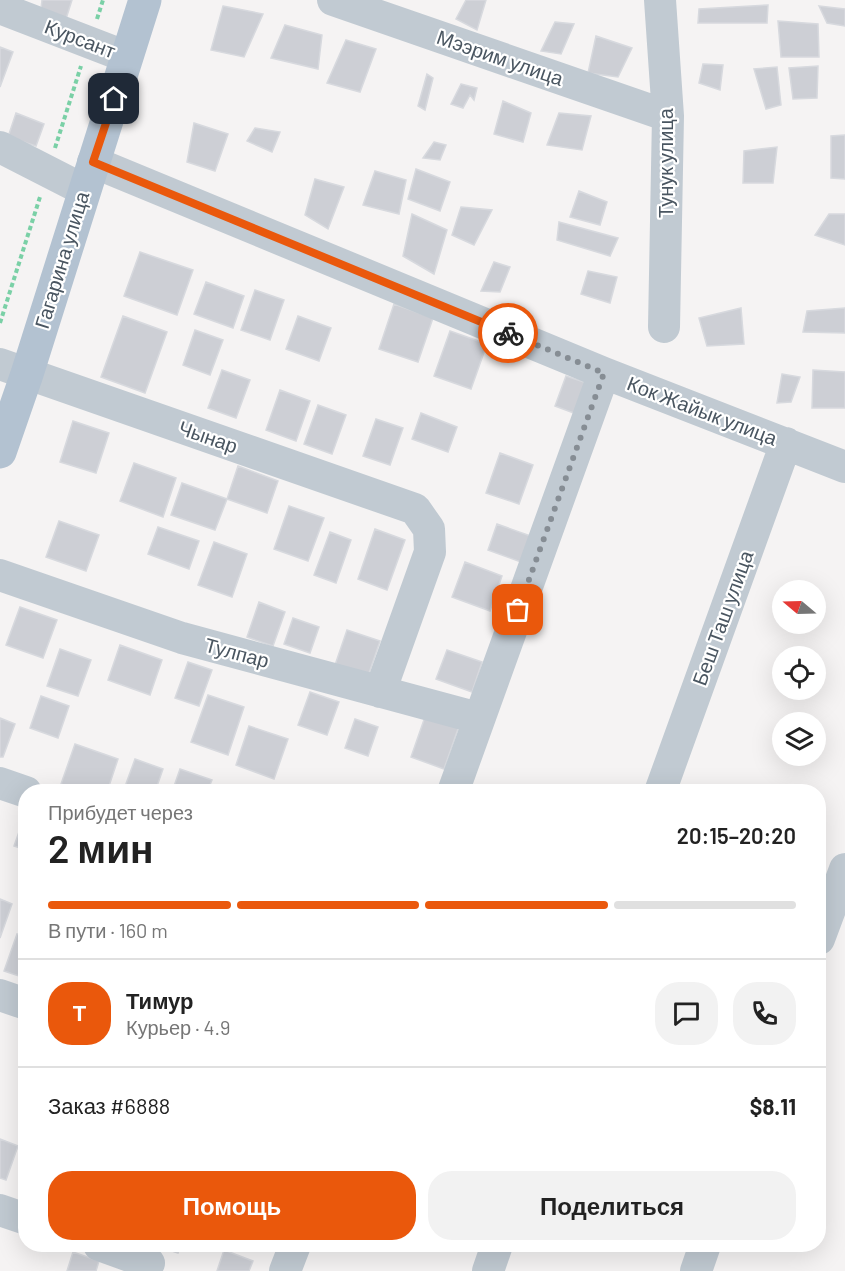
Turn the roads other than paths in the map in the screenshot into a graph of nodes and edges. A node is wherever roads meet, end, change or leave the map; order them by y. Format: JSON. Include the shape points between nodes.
{"nodes":[{"id":1,"x":145,"y":0,"type":"edge"},
{"id":2,"x":333,"y":0,"type":"edge"},
{"id":3,"x":660,"y":0,"type":"edge"},
{"id":4,"x":0,"y":8,"type":"edge"},
{"id":5,"x":127,"y":57,"type":"junction"},
{"id":6,"x":668,"y":116,"type":"junction"},
{"id":7,"x":0,"y":147,"type":"edge"},
{"id":8,"x":89,"y":176,"type":"junction"},
{"id":9,"x":664,"y":327,"type":"dead end"},
{"id":10,"x":13,"y":369,"type":"edge"},
{"id":11,"x":604,"y":373,"type":"junction"},
{"id":12,"x":786,"y":443,"type":"junction"},
{"id":13,"x":0,"y":452,"type":"edge"},
{"id":14,"x":845,"y":467,"type":"edge"},
{"id":15,"x":0,"y":575,"type":"edge"},
{"id":16,"x":380,"y":692,"type":"junction"},
{"id":17,"x":478,"y":718,"type":"junction"},
{"id":18,"x":0,"y":783,"type":"edge"},
{"id":19,"x":456,"y":784,"type":"edge"},
{"id":20,"x":663,"y":784,"type":"edge"},
{"id":21,"x":18,"y":789,"type":"edge"},
{"id":22,"x":845,"y":869,"type":"edge"},
{"id":23,"x":826,"y":920,"type":"edge"},
{"id":24,"x":0,"y":995,"type":"edge"},
{"id":25,"x":18,"y":1001,"type":"edge"},
{"id":26,"x":0,"y":1210,"type":"edge"},
{"id":27,"x":18,"y":1216,"type":"edge"},
{"id":28,"x":118,"y":1252,"type":"edge"},
{"id":29,"x":292,"y":1252,"type":"edge"},
{"id":30,"x":495,"y":1252,"type":"edge"},
{"id":31,"x":703,"y":1252,"type":"edge"},
{"id":32,"x":149,"y":1263,"type":"dead end"},
{"id":33,"x":285,"y":1271,"type":"edge"},
{"id":34,"x":488,"y":1271,"type":"edge"},
{"id":35,"x":696,"y":1271,"type":"edge"}],
"edges":[{"from":1,"to":5,"type":"main road","name":"Гагарина улица"},
{"from":2,"to":6,"type":"street","name":"Мээрим улица"},
{"from":3,"to":6,"type":"street","name":"Тунук улица"},
{"from":4,"to":5,"type":"street","name":"Курсант"},
{"from":5,"to":8,"type":"main road","name":"Гагарина улица"},
{"from":6,"to":9,"type":"street","name":"Тунук улица"},
{"from":7,"to":8,"type":"street","name":"Кок Жайык улица"},
{"from":8,"to":10,"type":"main road","name":"Гагарина улица"},
{"from":8,"to":11,"type":"street","name":"Кок Жайык улица"},
{"from":10,"to":13,"type":"main road","name":"Гагарина улица"},
{"from":10,"to":16,"type":"street","name":"Чынар","via":[[415,509],[429,529],[430,552]]},
{"from":11,"to":12,"type":"street","name":"Кок Жайык улица"},
{"from":11,"to":17,"type":"street"},
{"from":12,"to":14,"type":"street","name":"Кок Жайык улица"},
{"from":12,"to":20,"type":"street","name":"Беш Таш улица"},
{"from":15,"to":16,"type":"street","name":"Тулпар","via":[[182,638]]},
{"from":16,"to":17,"type":"street","name":"Тулпар"},
{"from":17,"to":19,"type":"street"},
{"from":18,"to":21,"type":"street"},
{"from":22,"to":23,"type":"street"},
{"from":24,"to":25,"type":"street"},
{"from":26,"to":27,"type":"street"},
{"from":28,"to":32,"type":"street"},
{"from":29,"to":33,"type":"street"},
{"from":30,"to":34,"type":"street"},
{"from":31,"to":35,"type":"street"}]}
